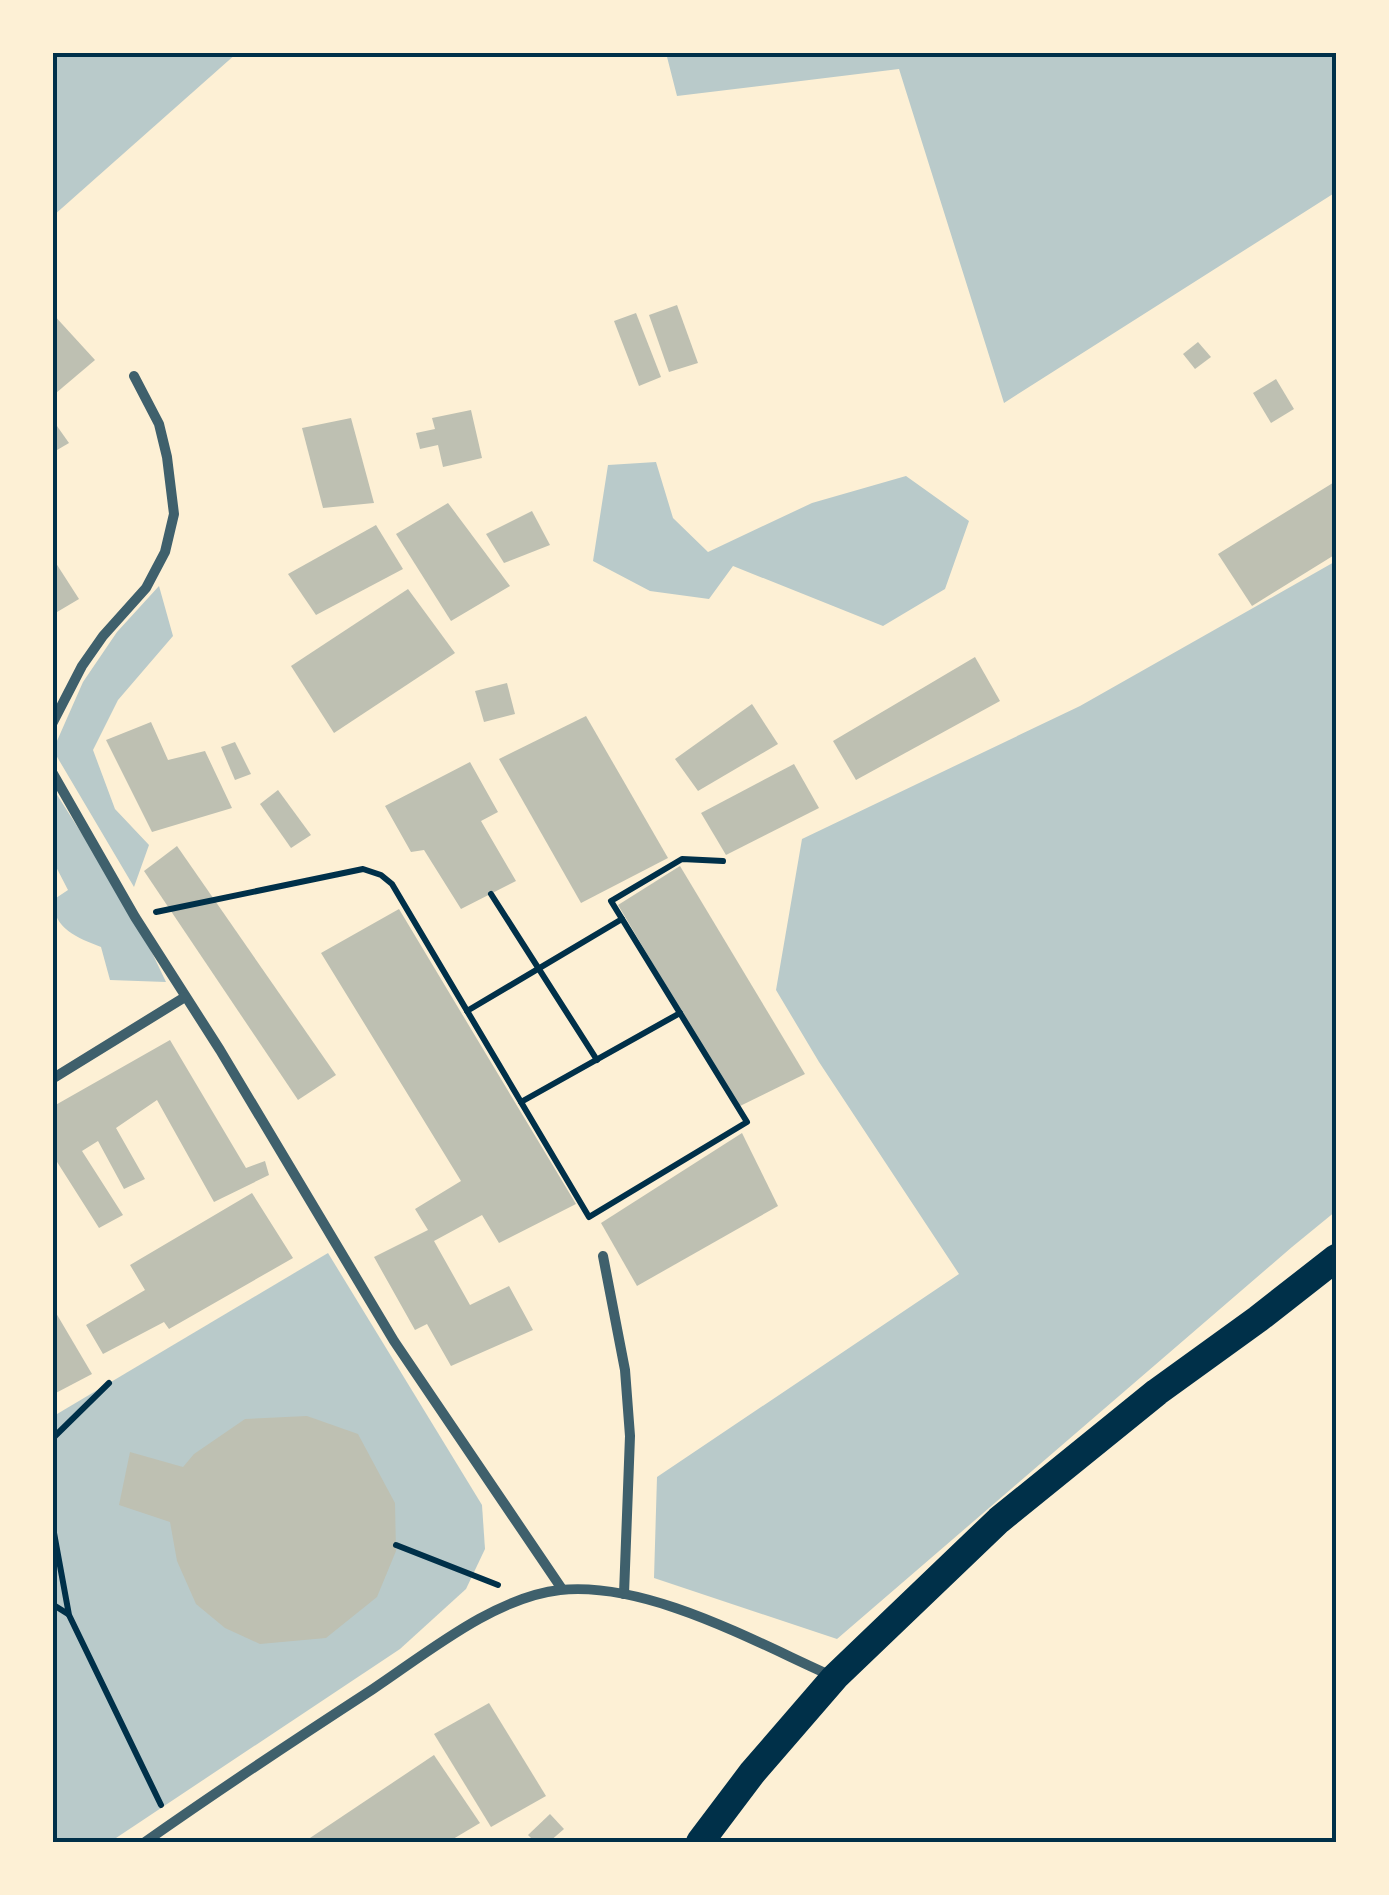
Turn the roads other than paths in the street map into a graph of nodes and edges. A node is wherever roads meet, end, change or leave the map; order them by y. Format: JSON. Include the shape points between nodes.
{"nodes":[{"id":1,"x":134,"y":376,"type":"dead end"},
{"id":2,"x":52,"y":724,"type":"edge"},
{"id":3,"x":52,"y":772,"type":"edge"},
{"id":4,"x":184,"y":998,"type":"junction"},
{"id":5,"x":52,"y":1079,"type":"edge"},
{"id":6,"x":603,"y":1256,"type":"dead end"},
{"id":7,"x":1336,"y":1258,"type":"edge"},
{"id":8,"x":562,"y":1590,"type":"junction"},
{"id":9,"x":624,"y":1594,"type":"junction"},
{"id":10,"x":834,"y":1677,"type":"junction"},
{"id":11,"x":145,"y":1842,"type":"edge"},
{"id":12,"x":700,"y":1842,"type":"edge"}],
"edges":[{"from":1,"to":2,"type":"street","via":[[159,424],[174,514],[165,552],[146,588],[102,636]]},
{"from":3,"to":4,"type":"street"},
{"from":4,"to":5,"type":"street"},
{"from":4,"to":8,"type":"street","via":[[394,1341]]},
{"from":6,"to":9,"type":"street","via":[[630,1436]]},
{"from":7,"to":10,"type":"highway","via":[[998,1520]]},
{"from":8,"to":9,"type":"street"},
{"from":8,"to":11,"type":"street","via":[[527,1596],[484,1616]]},
{"from":9,"to":10,"type":"street","via":[[712,1623]]},
{"from":10,"to":12,"type":"highway"}]}
